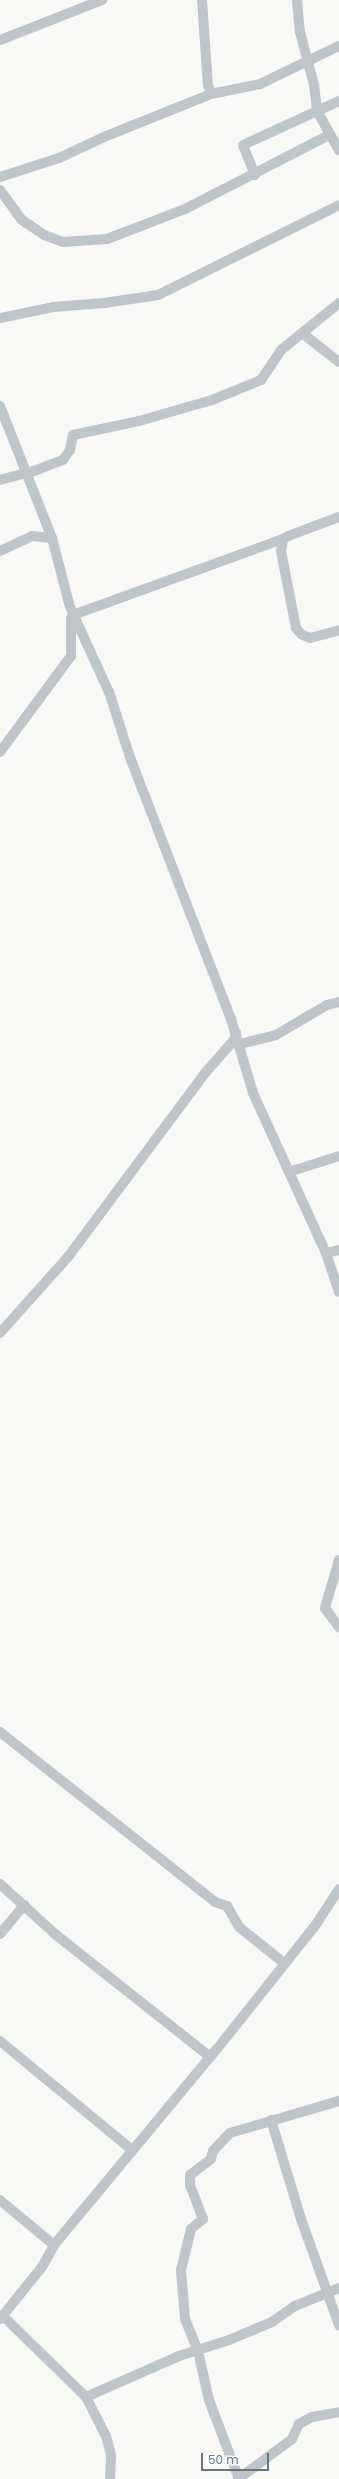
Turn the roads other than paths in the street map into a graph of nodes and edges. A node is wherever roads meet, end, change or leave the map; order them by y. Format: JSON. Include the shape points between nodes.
{"nodes":[{"id":1,"x":102,"y":0,"type":"edge"},
{"id":2,"x":202,"y":0,"type":"edge"},
{"id":3,"x":297,"y":0,"type":"edge"},
{"id":4,"x":0,"y":40,"type":"edge"},
{"id":5,"x":339,"y":46,"type":"edge"},
{"id":6,"x":308,"y":60,"type":"junction"},
{"id":7,"x":211,"y":94,"type":"junction"},
{"id":8,"x":339,"y":101,"type":"edge"},
{"id":9,"x":317,"y":111,"type":"junction"},
{"id":10,"x":329,"y":135,"type":"junction"},
{"id":11,"x":339,"y":150,"type":"edge"},
{"id":12,"x":255,"y":174,"type":"junction"},
{"id":13,"x":0,"y":177,"type":"edge"},
{"id":14,"x":0,"y":190,"type":"edge"},
{"id":15,"x":339,"y":205,"type":"edge"},
{"id":16,"x":339,"y":303,"type":"edge"},
{"id":17,"x":0,"y":318,"type":"edge"},
{"id":18,"x":302,"y":333,"type":"junction"},
{"id":19,"x":339,"y":362,"type":"edge"},
{"id":20,"x":0,"y":406,"type":"edge"},
{"id":21,"x":25,"y":472,"type":"junction"},
{"id":22,"x":0,"y":480,"type":"edge"},
{"id":23,"x":339,"y":517,"type":"edge"},
{"id":24,"x":52,"y":538,"type":"junction"},
{"id":25,"x":283,"y":540,"type":"junction"},
{"id":26,"x":0,"y":551,"type":"edge"},
{"id":27,"x":71,"y":611,"type":"junction"},
{"id":28,"x":339,"y":630,"type":"edge"},
{"id":29,"x":0,"y":752,"type":"edge"},
{"id":30,"x":339,"y":1002,"type":"edge"},
{"id":31,"x":236,"y":1032,"type":"junction"},
{"id":32,"x":240,"y":1044,"type":"junction"},
{"id":33,"x":339,"y":1156,"type":"edge"},
{"id":34,"x":289,"y":1172,"type":"junction"},
{"id":35,"x":339,"y":1250,"type":"edge"},
{"id":36,"x":326,"y":1253,"type":"junction"},
{"id":37,"x":339,"y":1292,"type":"edge"},
{"id":38,"x":0,"y":1333,"type":"edge"},
{"id":39,"x":339,"y":1560,"type":"edge"},
{"id":40,"x":339,"y":1627,"type":"edge"},
{"id":41,"x":0,"y":1732,"type":"edge"},
{"id":42,"x":0,"y":1884,"type":"edge"},
{"id":43,"x":339,"y":1889,"type":"edge"},
{"id":44,"x":24,"y":1904,"type":"junction"},
{"id":45,"x":0,"y":1934,"type":"edge"},
{"id":46,"x":284,"y":1964,"type":"junction"},
{"id":47,"x":0,"y":2041,"type":"edge"},
{"id":48,"x":210,"y":2057,"type":"junction"},
{"id":49,"x":339,"y":2101,"type":"edge"},
{"id":50,"x":271,"y":2120,"type":"junction"},
{"id":51,"x":132,"y":2150,"type":"junction"},
{"id":52,"x":0,"y":2200,"type":"edge"},
{"id":53,"x":54,"y":2245,"type":"junction"},
{"id":54,"x":339,"y":2288,"type":"edge"},
{"id":55,"x":326,"y":2292,"type":"junction"},
{"id":56,"x":1,"y":2317,"type":"edge"},
{"id":57,"x":339,"y":2325,"type":"edge"},
{"id":58,"x":198,"y":2351,"type":"junction"},
{"id":59,"x":86,"y":2397,"type":"junction"},
{"id":60,"x":339,"y":2412,"type":"edge"},
{"id":61,"x":110,"y":2479,"type":"edge"},
{"id":62,"x":239,"y":2479,"type":"edge"}],
"edges":[{"from":1,"to":4,"type":"street"},
{"from":2,"to":7,"type":"street","via":[[208,84]]},
{"from":3,"to":6,"type":"street","via":[[300,32]]},
{"from":5,"to":6,"type":"street"},
{"from":6,"to":7,"type":"street","via":[[289,72],[260,84]]},
{"from":6,"to":9,"type":"street"},
{"from":7,"to":13,"type":"street","via":[[59,158]]},
{"from":8,"to":9,"type":"street"},
{"from":9,"to":10,"type":"street"},
{"from":9,"to":12,"type":"street","via":[[243,145]]},
{"from":10,"to":11,"type":"street"},
{"from":10,"to":12,"type":"street"},
{"from":12,"to":14,"type":"street","via":[[185,209],[107,239],[82,242],[63,242],[44,235],[22,220]]},
{"from":15,"to":17,"type":"street","via":[[158,295],[53,307]]},
{"from":16,"to":18,"type":"street"},
{"from":18,"to":19,"type":"street"},
{"from":18,"to":21,"type":"street","via":[[272,360],[261,380],[212,400],[139,421],[73,435],[70,450],[63,460]]},
{"from":20,"to":21,"type":"street"},
{"from":21,"to":22,"type":"street"},
{"from":21,"to":24,"type":"street"},
{"from":23,"to":25,"type":"street"},
{"from":24,"to":26,"type":"street","via":[[32,536]]},
{"from":24,"to":27,"type":"street"},
{"from":25,"to":27,"type":"street"},
{"from":25,"to":28,"type":"street","via":[[282,559],[296,628],[310,638]]},
{"from":27,"to":29,"type":"street","via":[[71,656]]},
{"from":27,"to":31,"type":"street","via":[[109,692],[131,760]]},
{"from":30,"to":32,"type":"street","via":[[327,1005],[276,1035]]},
{"from":31,"to":32,"type":"street"},
{"from":31,"to":38,"type":"street","via":[[234,1040],[206,1072],[68,1258]]},
{"from":32,"to":34,"type":"street","via":[[253,1092]]},
{"from":33,"to":34,"type":"street"},
{"from":34,"to":36,"type":"street"},
{"from":35,"to":36,"type":"street"},
{"from":36,"to":37,"type":"street"},
{"from":39,"to":40,"type":"street","via":[[325,1608]]},
{"from":41,"to":46,"type":"street","via":[[203,1893],[215,1902],[227,1906],[239,1928]]},
{"from":42,"to":44,"type":"street"},
{"from":43,"to":46,"type":"street","via":[[315,1926]]},
{"from":44,"to":45,"type":"street"},
{"from":44,"to":48,"type":"street","via":[[55,1934]]},
{"from":46,"to":48,"type":"street"},
{"from":47,"to":51,"type":"street"},
{"from":48,"to":51,"type":"street"},
{"from":49,"to":50,"type":"street"},
{"from":50,"to":55,"type":"street"},
{"from":50,"to":58,"type":"street","via":[[230,2133],[213,2151],[211,2159],[190,2175],[190,2185],[203,2219],[191,2229],[181,2277],[187,2326]]},
{"from":51,"to":53,"type":"street"},
{"from":52,"to":53,"type":"street"},
{"from":53,"to":56,"type":"street","via":[[42,2267]]},
{"from":54,"to":55,"type":"street"},
{"from":55,"to":57,"type":"street"},
{"from":55,"to":58,"type":"street","via":[[295,2306],[272,2322]]},
{"from":56,"to":59,"type":"street"},
{"from":58,"to":59,"type":"street","via":[[179,2356]]},
{"from":58,"to":62,"type":"street","via":[[209,2400]]},
{"from":59,"to":61,"type":"street","via":[[106,2436],[111,2455]]},
{"from":60,"to":62,"type":"street","via":[[312,2417],[299,2424],[288,2443]]}]}
